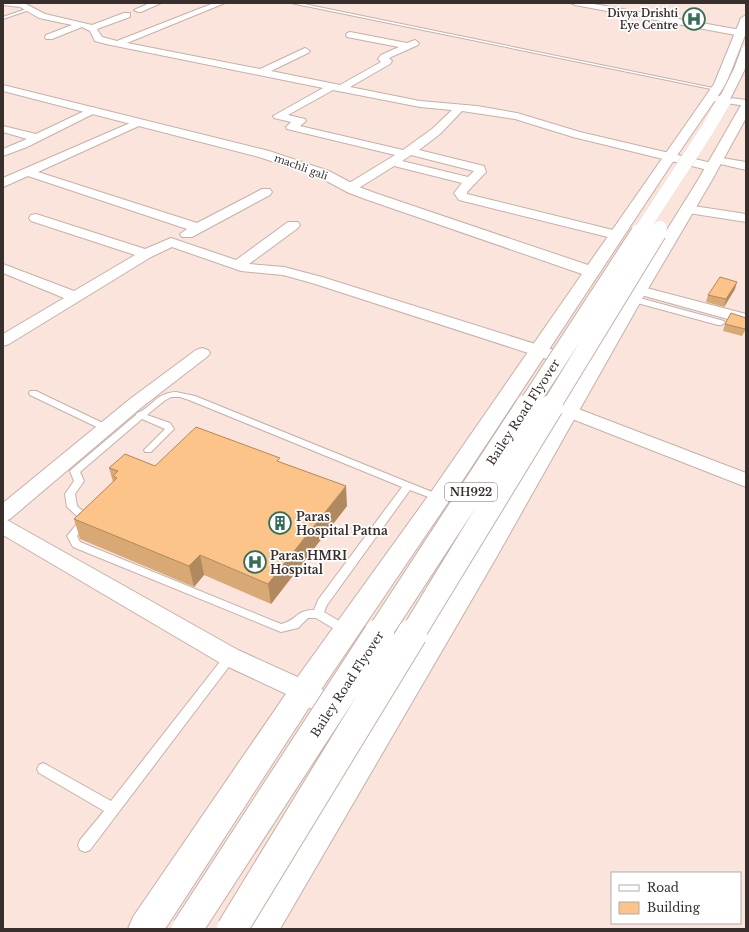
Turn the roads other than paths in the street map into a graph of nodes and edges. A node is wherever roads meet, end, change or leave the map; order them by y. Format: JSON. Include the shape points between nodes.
{"nodes":[{"id":1,"x":157,"y":3,"type":"edge"},
{"id":2,"x":221,"y":3,"type":"edge"},
{"id":3,"x":293,"y":3,"type":"edge"},
{"id":4,"x":312,"y":3,"type":"edge"},
{"id":5,"x":575,"y":3,"type":"edge"},
{"id":6,"x":3,"y":4,"type":"edge"},
{"id":7,"x":30,"y":9,"type":"junction"},
{"id":8,"x":138,"y":10,"type":"dead end"},
{"id":9,"x":127,"y":15,"type":"dead end"},
{"id":10,"x":3,"y":18,"type":"edge"},
{"id":11,"x":743,"y":20,"type":"edge"},
{"id":12,"x":81,"y":24,"type":"junction"},
{"id":13,"x":91,"y":28,"type":"junction"},
{"id":14,"x":350,"y":35,"type":"dead end"},
{"id":15,"x":49,"y":37,"type":"dead end"},
{"id":16,"x":117,"y":44,"type":"junction"},
{"id":17,"x":742,"y":46,"type":"edge"},
{"id":18,"x":305,"y":51,"type":"dead end"},
{"id":19,"x":260,"y":73,"type":"junction"},
{"id":20,"x":746,"y":80,"type":"edge"},
{"id":21,"x":3,"y":88,"type":"edge"},
{"id":22,"x":336,"y":88,"type":"junction"},
{"id":23,"x":715,"y":90,"type":"junction"},
{"id":24,"x":746,"y":103,"type":"edge"},
{"id":25,"x":460,"y":107,"type":"junction"},
{"id":26,"x":746,"y":107,"type":"edge"},
{"id":27,"x":93,"y":110,"type":"junction"},
{"id":28,"x":137,"y":123,"type":"junction"},
{"id":29,"x":3,"y":129,"type":"edge"},
{"id":30,"x":37,"y":138,"type":"junction"},
{"id":31,"x":406,"y":152,"type":"junction"},
{"id":32,"x":3,"y":153,"type":"edge"},
{"id":33,"x":669,"y":157,"type":"junction"},
{"id":34,"x":391,"y":162,"type":"junction"},
{"id":35,"x":714,"y":163,"type":"junction"},
{"id":36,"x":746,"y":166,"type":"edge"},
{"id":37,"x":27,"y":172,"type":"junction"},
{"id":38,"x":471,"y":181,"type":"junction"},
{"id":39,"x":3,"y":183,"type":"edge"},
{"id":40,"x":350,"y":188,"type":"junction"},
{"id":41,"x":266,"y":192,"type":"dead end"},
{"id":42,"x":687,"y":209,"type":"junction"},
{"id":43,"x":36,"y":218,"type":"dead end"},
{"id":44,"x":746,"y":218,"type":"edge"},
{"id":45,"x":293,"y":225,"type":"dead end"},
{"id":46,"x":199,"y":228,"type":"junction"},
{"id":47,"x":616,"y":235,"type":"junction"},
{"id":48,"x":171,"y":242,"type":"junction"},
{"id":49,"x":146,"y":254,"type":"junction"},
{"id":50,"x":238,"y":265,"type":"junction"},
{"id":51,"x":3,"y":268,"type":"edge"},
{"id":52,"x":587,"y":279,"type":"junction"},
{"id":53,"x":636,"y":295,"type":"junction"},
{"id":54,"x":75,"y":297,"type":"junction"},
{"id":55,"x":746,"y":319,"type":"edge"},
{"id":56,"x":720,"y":323,"type":"dead end"},
{"id":57,"x":3,"y":341,"type":"edge"},
{"id":58,"x":539,"y":351,"type":"junction"},
{"id":59,"x":202,"y":354,"type":"dead end"},
{"id":60,"x":593,"y":368,"type":"junction"},
{"id":61,"x":33,"y":393,"type":"dead end"},
{"id":62,"x":568,"y":411,"type":"junction"},
{"id":63,"x":140,"y":415,"type":"junction"},
{"id":64,"x":106,"y":428,"type":"junction"},
{"id":65,"x":148,"y":450,"type":"dead end"},
{"id":66,"x":746,"y":480,"type":"edge"},
{"id":67,"x":408,"y":485,"type":"junction"},
{"id":68,"x":439,"y":498,"type":"junction"},
{"id":69,"x":3,"y":514,"type":"edge"},
{"id":70,"x":3,"y":526,"type":"edge"},
{"id":71,"x":318,"y":614,"type":"junction"},
{"id":72,"x":346,"y":631,"type":"junction"},
{"id":73,"x":230,"y":657,"type":"junction"},
{"id":74,"x":304,"y":691,"type":"junction"},
{"id":75,"x":376,"y":736,"type":"junction"},
{"id":76,"x":43,"y":769,"type":"dead end"},
{"id":77,"x":113,"y":809,"type":"junction"},
{"id":78,"x":85,"y":845,"type":"dead end"},
{"id":79,"x":145,"y":929,"type":"edge"},
{"id":80,"x":187,"y":929,"type":"edge"},
{"id":81,"x":232,"y":929,"type":"edge"},
{"id":82,"x":260,"y":929,"type":"edge"}],
"edges":[{"from":1,"to":8,"type":"street"},
{"from":2,"to":16,"type":"street"},
{"from":3,"to":23,"type":"lane"},
{"from":4,"to":23,"type":"lane"},
{"from":5,"to":17,"type":"street"},
{"from":6,"to":7,"type":"street","via":[[22,5]]},
{"from":7,"to":10,"type":"lane"},
{"from":7,"to":12,"type":"street","via":[[42,16]]},
{"from":9,"to":13,"type":"street"},
{"from":11,"to":17,"type":"main road"},
{"from":12,"to":13,"type":"street"},
{"from":12,"to":15,"type":"street"},
{"from":13,"to":16,"type":"street","via":[[98,39]]},
{"from":14,"to":22,"type":"street","via":[[411,44],[384,58],[387,62]]},
{"from":16,"to":19,"type":"street"},
{"from":17,"to":23,"type":"main road"},
{"from":17,"to":80,"type":"main road","name":"Bailey Road Flyover","number":"NH922","bridge":true,"via":[[728,90],[707,130]]},
{"from":18,"to":19,"type":"street"},
{"from":19,"to":22,"type":"street"},
{"from":20,"to":81,"type":"main road","name":"Bailey Road Flyover","number":"NH922","bridge":true,"via":[[719,132]]},
{"from":21,"to":27,"type":"main road","name":"machli gali"},
{"from":22,"to":25,"type":"street","via":[[420,104]]},
{"from":22,"to":31,"type":"street","via":[[278,116],[301,121],[291,127]]},
{"from":23,"to":24,"type":"street"},
{"from":23,"to":33,"type":"main road"},
{"from":25,"to":31,"type":"street","via":[[437,132]]},
{"from":25,"to":33,"type":"street","via":[[517,116],[577,135]]},
{"from":26,"to":35,"type":"main road"},
{"from":27,"to":28,"type":"main road","name":"machli gali"},
{"from":27,"to":30,"type":"street"},
{"from":28,"to":37,"type":"street"},
{"from":28,"to":40,"type":"main road","name":"machli gali","via":[[290,162],[324,174]]},
{"from":29,"to":30,"type":"street"},
{"from":30,"to":32,"type":"street"},
{"from":31,"to":34,"type":"street"},
{"from":31,"to":38,"type":"street","via":[[480,169]]},
{"from":33,"to":35,"type":"street"},
{"from":33,"to":47,"type":"main road"},
{"from":34,"to":38,"type":"street"},
{"from":34,"to":40,"type":"street"},
{"from":35,"to":36,"type":"street"},
{"from":35,"to":42,"type":"main road"},
{"from":37,"to":39,"type":"street"},
{"from":37,"to":46,"type":"street"},
{"from":38,"to":47,"type":"street","via":[[460,193],[463,196]]},
{"from":40,"to":52,"type":"main road","name":"machli gali"},
{"from":41,"to":46,"type":"street"},
{"from":42,"to":44,"type":"street"},
{"from":42,"to":53,"type":"main road"},
{"from":43,"to":49,"type":"street"},
{"from":45,"to":50,"type":"street"},
{"from":46,"to":48,"type":"street"},
{"from":47,"to":52,"type":"main road"},
{"from":48,"to":49,"type":"street"},
{"from":48,"to":50,"type":"street"},
{"from":49,"to":54,"type":"street"},
{"from":50,"to":58,"type":"street","via":[[294,273]]},
{"from":51,"to":54,"type":"street"},
{"from":52,"to":53,"type":"main road","name":"machli gali"},
{"from":52,"to":58,"type":"main road"},
{"from":53,"to":55,"type":"street"},
{"from":53,"to":56,"type":"lane"},
{"from":53,"to":60,"type":"main road"},
{"from":54,"to":57,"type":"street"},
{"from":58,"to":60,"type":"street"},
{"from":58,"to":68,"type":"main road"},
{"from":59,"to":64,"type":"street"},
{"from":60,"to":62,"type":"main road"},
{"from":61,"to":64,"type":"lane"},
{"from":62,"to":66,"type":"street"},
{"from":62,"to":75,"type":"main road"},
{"from":63,"to":65,"type":"lane","via":[[167,425],[170,430]]},
{"from":63,"to":67,"type":"lane","via":[[165,396],[183,395]]},
{"from":63,"to":71,"type":"lane","via":[[75,471],[79,481],[70,494],[72,506],[83,516],[80,526],[72,536],[76,544],[281,628],[294,625],[305,614]]},
{"from":64,"to":69,"type":"street"},
{"from":67,"to":68,"type":"lane"},
{"from":67,"to":71,"type":"lane","via":[[322,603]]},
{"from":68,"to":72,"type":"main road"},
{"from":70,"to":73,"type":"street"},
{"from":71,"to":72,"type":"lane"},
{"from":72,"to":74,"type":"main road"},
{"from":73,"to":74,"type":"street"},
{"from":73,"to":77,"type":"lane"},
{"from":74,"to":75,"type":"street"},
{"from":74,"to":79,"type":"main road"},
{"from":75,"to":82,"type":"main road"},
{"from":76,"to":77,"type":"lane"},
{"from":77,"to":78,"type":"lane"}]}
